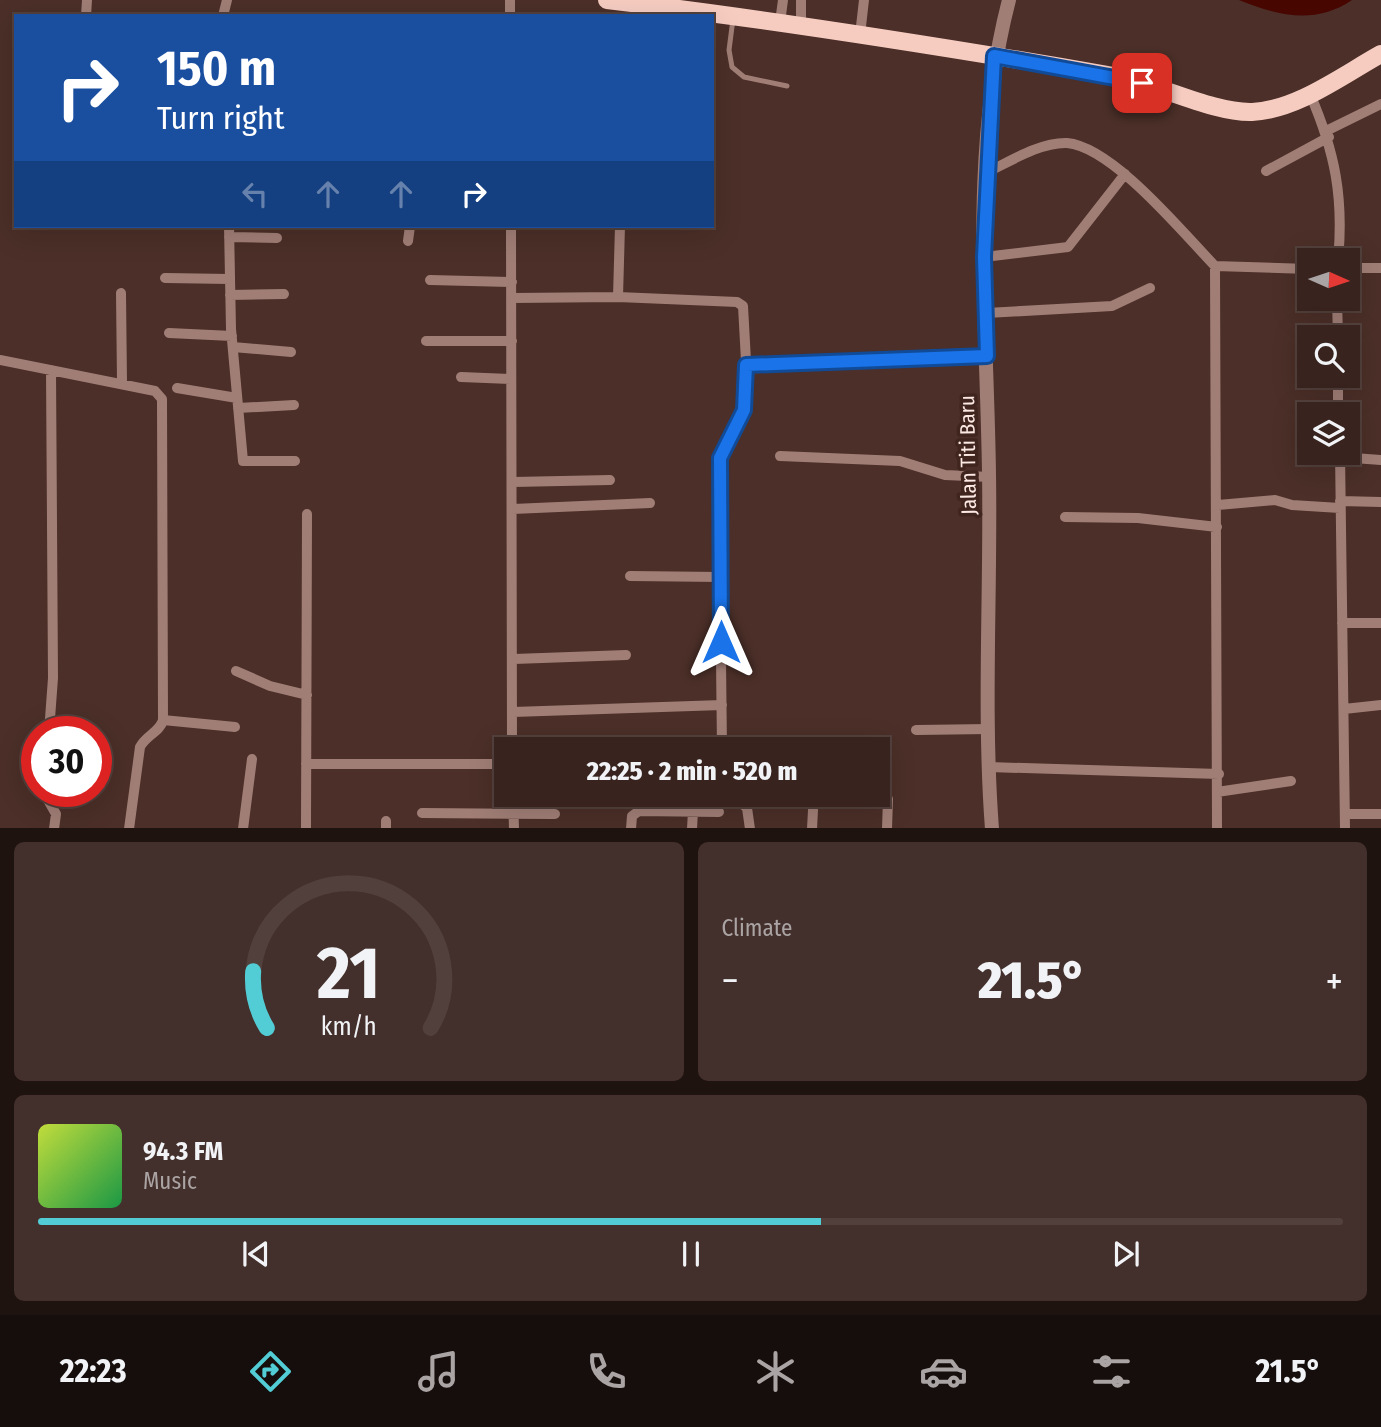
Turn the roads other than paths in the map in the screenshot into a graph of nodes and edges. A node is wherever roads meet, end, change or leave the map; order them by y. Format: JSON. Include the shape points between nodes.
{"nodes":[{"id":1,"x":607,"y":0,"type":"edge"},
{"id":2,"x":783,"y":0,"type":"edge"},
{"id":3,"x":801,"y":0,"type":"edge"},
{"id":4,"x":863,"y":0,"type":"edge"},
{"id":5,"x":1009,"y":0,"type":"edge"},
{"id":6,"x":700,"y":5,"type":"edge"},
{"id":7,"x":641,"y":6,"type":"edge"},
{"id":8,"x":734,"y":16,"type":"junction"},
{"id":9,"x":792,"y":24,"type":"junction"},
{"id":10,"x":860,"y":34,"type":"junction"},
{"id":11,"x":1381,"y":54,"type":"edge"},
{"id":12,"x":994,"y":56,"type":"junction"},
{"id":13,"x":788,"y":86,"type":"dead end"},
{"id":14,"x":1310,"y":94,"type":"junction"},
{"id":15,"x":1381,"y":104,"type":"edge"},
{"id":16,"x":1328,"y":134,"type":"junction"},
{"id":17,"x":1266,"y":171,"type":"dead end"},
{"id":18,"x":986,"y":173,"type":"junction"},
{"id":19,"x":1125,"y":174,"type":"junction"},
{"id":20,"x":410,"y":228,"type":"edge"},
{"id":21,"x":511,"y":228,"type":"edge"},
{"id":22,"x":620,"y":228,"type":"edge"},
{"id":23,"x":229,"y":232,"type":"edge"},
{"id":24,"x":277,"y":237,"type":"dead end"},
{"id":25,"x":408,"y":241,"type":"dead end"},
{"id":26,"x":1339,"y":248,"type":"edge"},
{"id":27,"x":984,"y":257,"type":"junction"},
{"id":28,"x":1215,"y":266,"type":"junction"},
{"id":29,"x":1360,"y":268,"type":"edge"},
{"id":30,"x":1381,"y":268,"type":"edge"},
{"id":31,"x":1297,"y":269,"type":"edge"},
{"id":32,"x":165,"y":278,"type":"dead end"},
{"id":33,"x":230,"y":279,"type":"junction"},
{"id":34,"x":430,"y":280,"type":"dead end"},
{"id":35,"x":512,"y":282,"type":"junction"},
{"id":36,"x":1150,"y":288,"type":"dead end"},
{"id":37,"x":121,"y":293,"type":"dead end"},
{"id":38,"x":284,"y":294,"type":"dead end"},
{"id":39,"x":230,"y":295,"type":"junction"},
{"id":40,"x":618,"y":297,"type":"junction"},
{"id":41,"x":512,"y":298,"type":"junction"},
{"id":42,"x":987,"y":313,"type":"junction"},
{"id":43,"x":169,"y":333,"type":"dead end"},
{"id":44,"x":426,"y":341,"type":"dead end"},
{"id":45,"x":512,"y":341,"type":"junction"},
{"id":46,"x":232,"y":342,"type":"junction"},
{"id":47,"x":291,"y":352,"type":"dead end"},
{"id":48,"x":987,"y":356,"type":"junction"},
{"id":49,"x":0,"y":360,"type":"edge"},
{"id":50,"x":746,"y":365,"type":"junction"},
{"id":51,"x":51,"y":370,"type":"junction"},
{"id":52,"x":461,"y":377,"type":"dead end"},
{"id":53,"x":511,"y":379,"type":"junction"},
{"id":54,"x":122,"y":383,"type":"junction"},
{"id":55,"x":177,"y":388,"type":"dead end"},
{"id":56,"x":237,"y":403,"type":"junction"},
{"id":57,"x":294,"y":405,"type":"dead end"},
{"id":58,"x":780,"y":456,"type":"dead end"},
{"id":59,"x":1360,"y":457,"type":"edge"},
{"id":60,"x":1381,"y":460,"type":"edge"},
{"id":61,"x":295,"y":461,"type":"dead end"},
{"id":62,"x":1340,"y":465,"type":"edge"},
{"id":63,"x":989,"y":477,"type":"junction"},
{"id":64,"x":610,"y":480,"type":"dead end"},
{"id":65,"x":513,"y":482,"type":"junction"},
{"id":66,"x":1381,"y":502,"type":"edge"},
{"id":67,"x":650,"y":503,"type":"dead end"},
{"id":68,"x":1218,"y":505,"type":"junction"},
{"id":69,"x":1340,"y":505,"type":"junction"},
{"id":70,"x":513,"y":509,"type":"junction"},
{"id":71,"x":307,"y":514,"type":"dead end"},
{"id":72,"x":1065,"y":517,"type":"dead end"},
{"id":73,"x":1217,"y":527,"type":"junction"},
{"id":74,"x":631,"y":576,"type":"dead end"},
{"id":75,"x":721,"y":577,"type":"junction"},
{"id":76,"x":1342,"y":623,"type":"junction"},
{"id":77,"x":1381,"y":623,"type":"edge"},
{"id":78,"x":626,"y":654,"type":"dead end"},
{"id":79,"x":514,"y":659,"type":"junction"},
{"id":80,"x":236,"y":671,"type":"dead end"},
{"id":81,"x":307,"y":695,"type":"junction"},
{"id":82,"x":722,"y":705,"type":"junction"},
{"id":83,"x":1381,"y":705,"type":"edge"},
{"id":84,"x":1344,"y":709,"type":"junction"},
{"id":85,"x":513,"y":712,"type":"junction"},
{"id":86,"x":50,"y":716,"type":"edge"},
{"id":87,"x":163,"y":720,"type":"junction"},
{"id":88,"x":234,"y":727,"type":"dead end"},
{"id":89,"x":989,"y":729,"type":"junction"},
{"id":90,"x":916,"y":730,"type":"dead end"},
{"id":91,"x":512,"y":737,"type":"edge"},
{"id":92,"x":722,"y":737,"type":"edge"},
{"id":93,"x":252,"y":759,"type":"dead end"},
{"id":94,"x":306,"y":764,"type":"junction"},
{"id":95,"x":494,"y":764,"type":"edge"},
{"id":96,"x":989,"y":767,"type":"junction"},
{"id":97,"x":1219,"y":774,"type":"junction"},
{"id":98,"x":1291,"y":781,"type":"dead end"},
{"id":99,"x":1217,"y":792,"type":"junction"},
{"id":100,"x":52,"y":807,"type":"edge"},
{"id":101,"x":514,"y":807,"type":"edge"},
{"id":102,"x":746,"y":807,"type":"edge"},
{"id":103,"x":888,"y":807,"type":"edge"},
{"id":104,"x":813,"y":810,"type":"dead end"},
{"id":105,"x":693,"y":811,"type":"junction"},
{"id":106,"x":422,"y":813,"type":"dead end"},
{"id":107,"x":719,"y":813,"type":"dead end"},
{"id":108,"x":555,"y":814,"type":"dead end"},
{"id":109,"x":1345,"y":814,"type":"junction"},
{"id":110,"x":1381,"y":814,"type":"edge"},
{"id":111,"x":514,"y":815,"type":"junction"},
{"id":112,"x":54,"y":828,"type":"edge"},
{"id":113,"x":130,"y":828,"type":"edge"},
{"id":114,"x":243,"y":828,"type":"edge"},
{"id":115,"x":306,"y":828,"type":"edge"},
{"id":116,"x":514,"y":828,"type":"edge"},
{"id":117,"x":631,"y":828,"type":"edge"},
{"id":118,"x":692,"y":828,"type":"edge"},
{"id":119,"x":750,"y":828,"type":"edge"},
{"id":120,"x":812,"y":828,"type":"edge"},
{"id":121,"x":887,"y":828,"type":"edge"},
{"id":122,"x":992,"y":828,"type":"edge"},
{"id":123,"x":1217,"y":828,"type":"edge"},
{"id":124,"x":1345,"y":828,"type":"edge"}],
"edges":[{"from":1,"to":7,"type":"main road"},
{"from":2,"to":9,"type":"street","via":[[781,15]]},
{"from":3,"to":9,"type":"street"},
{"from":4,"to":10,"type":"street"},
{"from":5,"to":12,"type":"street","name":"Jalan Titi Baru"},
{"from":6,"to":7,"type":"main road"},
{"from":6,"to":8,"type":"main road"},
{"from":8,"to":9,"type":"main road"},
{"from":8,"to":13,"type":"lane","via":[[729,50],[732,66],[744,77]]},
{"from":9,"to":10,"type":"main road"},
{"from":10,"to":12,"type":"main road"},
{"from":11,"to":14,"type":"main road"},
{"from":12,"to":14,"type":"main road","via":[[1121,77],[1242,111],[1275,108]]},
{"from":12,"to":18,"type":"street","name":"Jalan Titi Baru"},
{"from":14,"to":16,"type":"street"},
{"from":15,"to":16,"type":"street"},
{"from":16,"to":17,"type":"street"},
{"from":16,"to":26,"type":"street","via":[[1338,180]]},
{"from":18,"to":19,"type":"street","via":[[1048,146],[1066,143],[1084,147]]},
{"from":18,"to":27,"type":"street","name":"Jalan Titi Baru"},
{"from":19,"to":27,"type":"street","via":[[1068,247]]},
{"from":19,"to":28,"type":"street"},
{"from":20,"to":25,"type":"street"},
{"from":21,"to":35,"type":"street"},
{"from":22,"to":40,"type":"street"},
{"from":23,"to":24,"type":"street"},
{"from":23,"to":33,"type":"street"},
{"from":27,"to":42,"type":"street","name":"Jalan Titi Baru"},
{"from":28,"to":31,"type":"street"},
{"from":28,"to":68,"type":"street"},
{"from":29,"to":30,"type":"street"},
{"from":32,"to":33,"type":"street"},
{"from":33,"to":39,"type":"street"},
{"from":34,"to":35,"type":"street"},
{"from":35,"to":41,"type":"street"},
{"from":36,"to":42,"type":"street","via":[[1112,306]]},
{"from":37,"to":54,"type":"street"},
{"from":38,"to":39,"type":"street"},
{"from":39,"to":46,"type":"street"},
{"from":40,"to":41,"type":"street"},
{"from":40,"to":50,"type":"street","via":[[740,303]]},
{"from":41,"to":45,"type":"street"},
{"from":42,"to":48,"type":"street","name":"Jalan Titi Baru"},
{"from":43,"to":46,"type":"street"},
{"from":44,"to":45,"type":"street"},
{"from":45,"to":53,"type":"street"},
{"from":46,"to":47,"type":"street"},
{"from":46,"to":56,"type":"street"},
{"from":48,"to":50,"type":"street"},
{"from":48,"to":63,"type":"street","name":"Jalan Titi Baru"},
{"from":49,"to":51,"type":"street"},
{"from":50,"to":75,"type":"street","via":[[744,410],[720,458]]},
{"from":51,"to":54,"type":"street"},
{"from":51,"to":86,"type":"street"},
{"from":52,"to":53,"type":"street"},
{"from":53,"to":65,"type":"street"},
{"from":54,"to":87,"type":"street","via":[[155,391],[162,399]]},
{"from":55,"to":56,"type":"street"},
{"from":56,"to":57,"type":"street"},
{"from":56,"to":61,"type":"street","via":[[243,461]]},
{"from":58,"to":63,"type":"street","via":[[900,461],[945,475]]},
{"from":59,"to":60,"type":"street"},
{"from":62,"to":69,"type":"street"},
{"from":63,"to":89,"type":"street","name":"Jalan Titi Baru"},
{"from":64,"to":65,"type":"street"},
{"from":65,"to":70,"type":"street"},
{"from":66,"to":69,"type":"street"},
{"from":67,"to":70,"type":"street"},
{"from":68,"to":69,"type":"street","via":[[1275,500],[1292,505]]},
{"from":68,"to":73,"type":"street"},
{"from":69,"to":76,"type":"street"},
{"from":70,"to":79,"type":"street"},
{"from":71,"to":81,"type":"street"},
{"from":72,"to":73,"type":"street","via":[[1138,518]]},
{"from":73,"to":97,"type":"street"},
{"from":74,"to":75,"type":"street"},
{"from":75,"to":82,"type":"street"},
{"from":76,"to":77,"type":"street"},
{"from":76,"to":84,"type":"street"},
{"from":78,"to":79,"type":"street"},
{"from":79,"to":85,"type":"street"},
{"from":80,"to":81,"type":"street"},
{"from":81,"to":94,"type":"street"},
{"from":82,"to":85,"type":"street"},
{"from":82,"to":92,"type":"street"},
{"from":83,"to":84,"type":"street"},
{"from":84,"to":109,"type":"street"},
{"from":85,"to":91,"type":"street"},
{"from":87,"to":88,"type":"street"},
{"from":87,"to":113,"type":"street","via":[[140,747]]},
{"from":89,"to":90,"type":"street"},
{"from":89,"to":96,"type":"street","name":"Jalan Titi Baru"},
{"from":93,"to":114,"type":"street"},
{"from":94,"to":95,"type":"street"},
{"from":94,"to":115,"type":"street"},
{"from":96,"to":97,"type":"street"},
{"from":96,"to":122,"type":"street","name":"Jalan Titi Baru"},
{"from":97,"to":99,"type":"street"},
{"from":98,"to":99,"type":"street"},
{"from":99,"to":123,"type":"street"},
{"from":100,"to":112,"type":"street"},
{"from":101,"to":111,"type":"street"},
{"from":102,"to":119,"type":"street"},
{"from":103,"to":121,"type":"street"},
{"from":104,"to":120,"type":"street"},
{"from":105,"to":107,"type":"street"},
{"from":105,"to":117,"type":"street","via":[[636,812]]},
{"from":105,"to":118,"type":"street"},
{"from":106,"to":111,"type":"street"},
{"from":108,"to":111,"type":"street"},
{"from":109,"to":110,"type":"street"},
{"from":109,"to":124,"type":"street"},
{"from":111,"to":116,"type":"street"}]}
